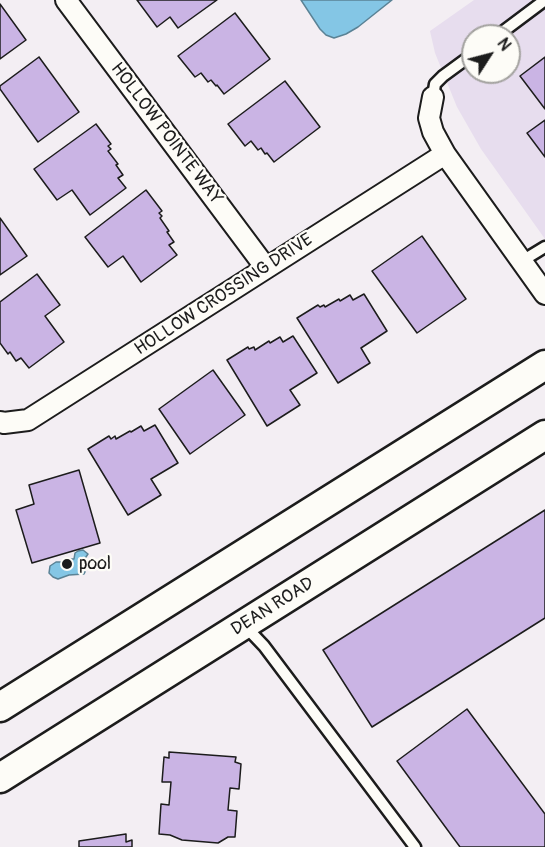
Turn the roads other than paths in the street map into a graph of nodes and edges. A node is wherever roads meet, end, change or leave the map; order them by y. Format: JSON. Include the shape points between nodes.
{"nodes":[{"id":1,"x":66,"y":0,"type":"edge"},
{"id":2,"x":545,"y":0,"type":"edge"},
{"id":3,"x":513,"y":24,"type":"edge"},
{"id":4,"x":461,"y":63,"type":"edge"},
{"id":5,"x":433,"y":97,"type":"joint"},
{"id":6,"x":445,"y":154,"type":"junction"},
{"id":7,"x":545,"y":248,"type":"edge"},
{"id":8,"x":522,"y":261,"type":"junction"},
{"id":9,"x":266,"y":268,"type":"junction"},
{"id":10,"x":545,"y":294,"type":"edge"},
{"id":11,"x":545,"y":365,"type":"edge"},
{"id":12,"x":0,"y":422,"type":"edge"},
{"id":13,"x":544,"y":439,"type":"edge"},
{"id":14,"x":243,"y":625,"type":"junction"},
{"id":15,"x":0,"y":707,"type":"edge"},
{"id":16,"x":0,"y":778,"type":"edge"},
{"id":17,"x":415,"y":847,"type":"edge"}],
"edges":[{"from":1,"to":9,"type":"street","name":"HOLLOW POINTE WAY"},
{"from":2,"to":3,"type":"lane"},
{"from":4,"to":5,"type":"lane","via":[[435,84]]},
{"from":5,"to":6,"type":"street","via":[[429,118]]},
{"from":6,"to":8,"type":"street"},
{"from":6,"to":9,"type":"street","name":"HOLLOW CROSSING DRIVE"},
{"from":7,"to":8,"type":"lane"},
{"from":8,"to":10,"type":"street"},
{"from":9,"to":12,"type":"street","name":"HOLLOW CROSSING DRIVE","via":[[28,420]]},
{"from":11,"to":15,"type":"main road"},
{"from":13,"to":14,"type":"main road","name":"DEAN ROAD"},
{"from":14,"to":16,"type":"main road","name":"DEAN ROAD"},
{"from":14,"to":17,"type":"lane","via":[[264,646]]}]}
